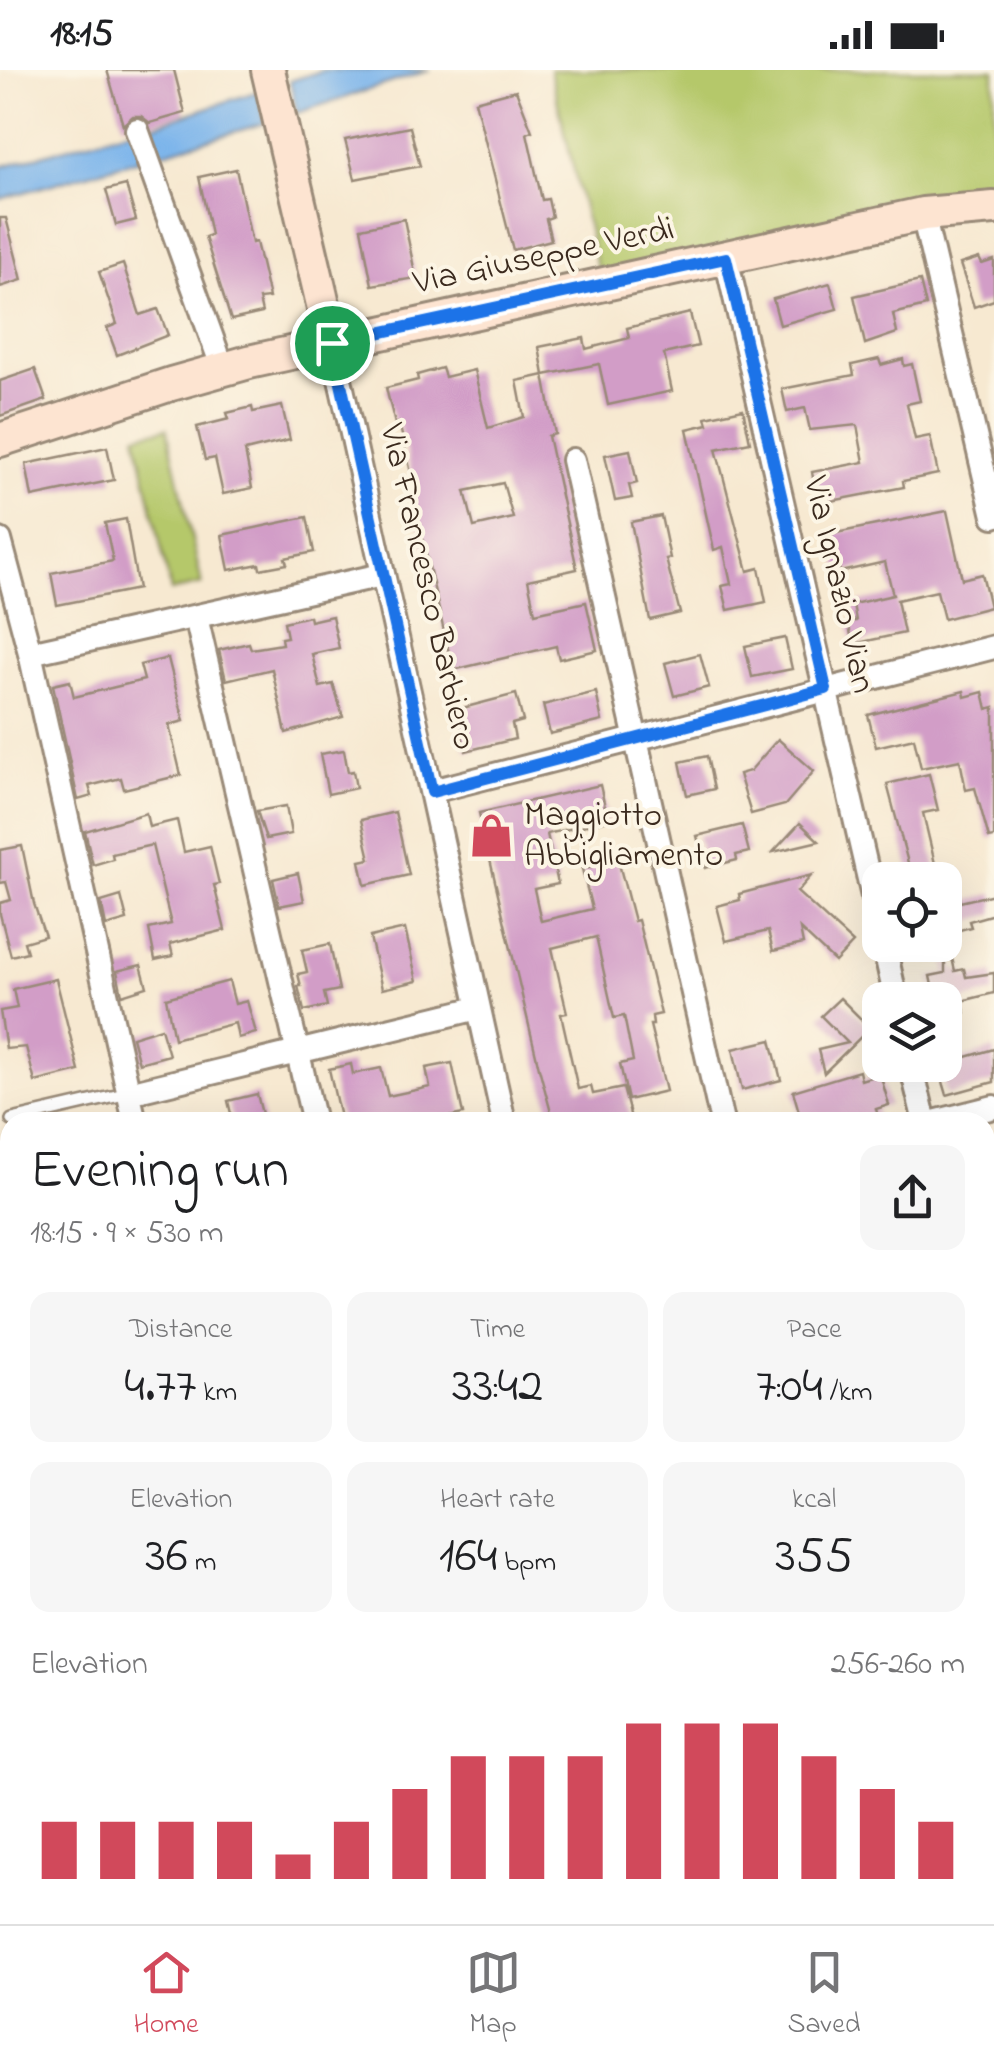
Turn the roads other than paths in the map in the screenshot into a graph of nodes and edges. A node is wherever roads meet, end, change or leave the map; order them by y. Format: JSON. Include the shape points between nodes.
{"nodes":[{"id":1,"x":268,"y":70,"type":"edge"},
{"id":2,"x":137,"y":132,"type":"dead end"},
{"id":3,"x":994,"y":208,"type":"edge"},
{"id":4,"x":924,"y":214,"type":"junction"},
{"id":5,"x":726,"y":258,"type":"junction"},
{"id":6,"x":332,"y":343,"type":"junction"},
{"id":7,"x":223,"y":369,"type":"junction"},
{"id":8,"x":0,"y":440,"type":"edge"},
{"id":9,"x":573,"y":460,"type":"dead end"},
{"id":10,"x":994,"y":516,"type":"edge"},
{"id":11,"x":0,"y":540,"type":"edge"},
{"id":12,"x":382,"y":575,"type":"junction"},
{"id":13,"x":196,"y":616,"type":"junction"},
{"id":14,"x":994,"y":647,"type":"edge"},
{"id":15,"x":30,"y":653,"type":"junction"},
{"id":16,"x":826,"y":689,"type":"junction"},
{"id":17,"x":636,"y":740,"type":"junction"},
{"id":18,"x":432,"y":792,"type":"junction"},
{"id":19,"x":865,"y":862,"type":"edge"},
{"id":20,"x":478,"y":1008,"type":"junction"},
{"id":21,"x":299,"y":1054,"type":"junction"},
{"id":22,"x":915,"y":1082,"type":"edge"},
{"id":23,"x":129,"y":1094,"type":"junction"},
{"id":24,"x":48,"y":1112,"type":"edge"},
{"id":25,"x":133,"y":1112,"type":"edge"},
{"id":26,"x":312,"y":1112,"type":"edge"},
{"id":27,"x":502,"y":1112,"type":"edge"},
{"id":28,"x":720,"y":1112,"type":"edge"},
{"id":29,"x":923,"y":1112,"type":"edge"}],
"edges":[{"from":1,"to":6,"type":"street","name":"Via Francesco Barbiero"},
{"from":2,"to":7,"type":"street"},
{"from":3,"to":4,"type":"street","name":"Via Giuseppe Verdi"},
{"from":4,"to":5,"type":"street","name":"Via Giuseppe Verdi"},
{"from":4,"to":10,"type":"street"},
{"from":5,"to":6,"type":"street","name":"Via Giuseppe Verdi"},
{"from":5,"to":16,"type":"street","name":"Via Ignazio Vian"},
{"from":6,"to":7,"type":"street","name":"Via Giuseppe Verdi"},
{"from":6,"to":12,"type":"street","name":"Via Francesco Barbiero"},
{"from":7,"to":8,"type":"street","name":"Via Giuseppe Verdi"},
{"from":9,"to":17,"type":"street"},
{"from":11,"to":15,"type":"street"},
{"from":12,"to":13,"type":"street"},
{"from":12,"to":18,"type":"street","name":"Via Francesco Barbiero"},
{"from":13,"to":15,"type":"street"},
{"from":13,"to":21,"type":"street"},
{"from":14,"to":16,"type":"street"},
{"from":15,"to":23,"type":"street"},
{"from":16,"to":17,"type":"street"},
{"from":16,"to":19,"type":"street","name":"Via Ignazio Vian"},
{"from":17,"to":18,"type":"street"},
{"from":17,"to":28,"type":"street"},
{"from":18,"to":20,"type":"street","name":"Via Francesco Barbiero"},
{"from":20,"to":21,"type":"street"},
{"from":20,"to":27,"type":"street","name":"Via Francesco Barbiero"},
{"from":21,"to":23,"type":"street"},
{"from":21,"to":26,"type":"street"},
{"from":22,"to":29,"type":"street"},
{"from":23,"to":24,"type":"lane"},
{"from":23,"to":25,"type":"street"}]}
